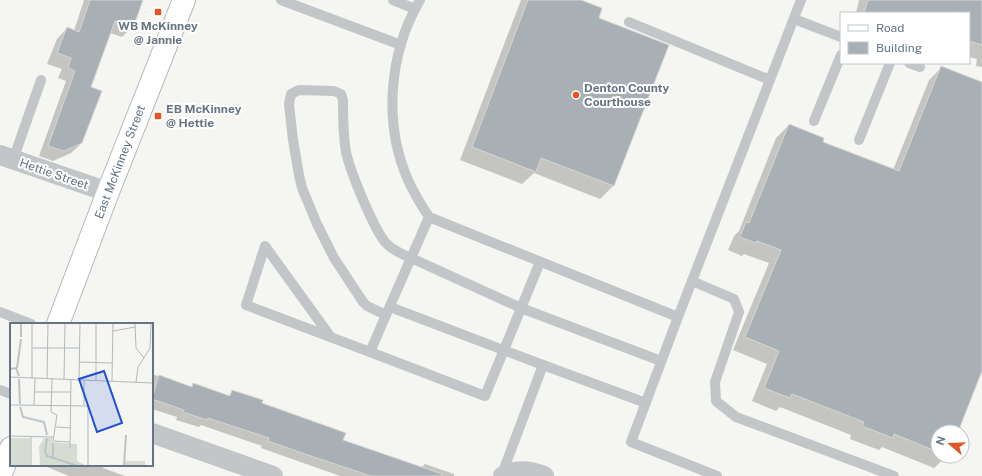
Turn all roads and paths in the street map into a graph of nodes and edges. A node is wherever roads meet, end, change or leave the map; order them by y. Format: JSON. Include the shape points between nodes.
{"nodes":[{"id":1,"x":184,"y":0,"type":"edge"},
{"id":2,"x":281,"y":0,"type":"edge"},
{"id":3,"x":393,"y":0,"type":"edge"},
{"id":4,"x":802,"y":0,"type":"edge"},
{"id":5,"x":418,"y":4,"type":"edge"},
{"id":6,"x":794,"y":19,"type":"junction"},
{"id":7,"x":629,"y":22,"type":"dead end"},
{"id":8,"x":840,"y":37,"type":"edge"},
{"id":9,"x":401,"y":45,"type":"junction"},
{"id":10,"x":840,"y":57,"type":"edge"},
{"id":11,"x":890,"y":64,"type":"edge"},
{"id":12,"x":912,"y":64,"type":"edge"},
{"id":13,"x":920,"y":67,"type":"dead end"},
{"id":14,"x":41,"y":80,"type":"dead end"},
{"id":15,"x":770,"y":80,"type":"junction"},
{"id":16,"x":814,"y":121,"type":"dead end"},
{"id":17,"x":859,"y":140,"type":"dead end"},
{"id":18,"x":7,"y":157,"type":"edge"},
{"id":19,"x":108,"y":192,"type":"junction"},
{"id":20,"x":428,"y":217,"type":"junction"},
{"id":21,"x":411,"y":258,"type":"junction"},
{"id":22,"x":540,"y":262,"type":"junction"},
{"id":23,"x":692,"y":281,"type":"junction"},
{"id":24,"x":521,"y":308,"type":"junction"},
{"id":25,"x":388,"y":311,"type":"junction"},
{"id":26,"x":0,"y":312,"type":"edge"},
{"id":27,"x":678,"y":317,"type":"junction"},
{"id":28,"x":28,"y":323,"type":"edge"},
{"id":29,"x":58,"y":323,"type":"edge"},
{"id":30,"x":330,"y":336,"type":"junction"},
{"id":31,"x":504,"y":349,"type":"junction"},
{"id":32,"x":370,"y":352,"type":"junction"},
{"id":33,"x":661,"y":361,"type":"junction"},
{"id":34,"x":543,"y":365,"type":"junction"},
{"id":35,"x":0,"y":390,"type":"edge"},
{"id":36,"x":10,"y":394,"type":"edge"},
{"id":37,"x":646,"y":402,"type":"junction"},
{"id":38,"x":153,"y":433,"type":"edge"},
{"id":39,"x":10,"y":451,"type":"edge"},
{"id":40,"x":504,"y":475,"type":"edge"},
{"id":41,"x":0,"y":476,"type":"edge"},
{"id":42,"x":273,"y":476,"type":"edge"},
{"id":43,"x":544,"y":476,"type":"edge"},
{"id":44,"x":717,"y":476,"type":"edge"},
{"id":45,"x":894,"y":476,"type":"edge"}],
"edges":[{"from":1,"to":19,"type":"main road","name":"East McKinney Street"},
{"from":2,"to":9,"type":"lane"},
{"from":3,"to":5,"type":"lane"},
{"from":4,"to":6,"type":"lane"},
{"from":5,"to":9,"type":"lane"},
{"from":6,"to":8,"type":"lane"},
{"from":6,"to":15,"type":"lane"},
{"from":7,"to":15,"type":"lane"},
{"from":9,"to":20,"type":"lane","via":[[392,92],[395,136],[407,179]]},
{"from":10,"to":16,"type":"lane"},
{"from":11,"to":17,"type":"lane"},
{"from":12,"to":13,"type":"lane"},
{"from":14,"to":18,"type":"lane"},
{"from":15,"to":23,"type":"lane"},
{"from":18,"to":19,"type":"street","name":"Hettie Street"},
{"from":19,"to":29,"type":"main road","name":"East McKinney Street"},
{"from":20,"to":21,"type":"lane"},
{"from":20,"to":22,"type":"lane"},
{"from":21,"to":24,"type":"lane"},
{"from":21,"to":25,"type":"lane"},
{"from":21,"to":25,"type":"lane","via":[[385,242],[362,195],[348,161],[341,94],[334,91],[293,92],[289,104],[299,176],[317,224],[334,258],[365,304]]},
{"from":22,"to":24,"type":"lane"},
{"from":22,"to":27,"type":"lane"},
{"from":23,"to":27,"type":"lane"},
{"from":23,"to":45,"type":"lane","via":[[734,299],[739,312],[715,382],[716,401],[736,417]]},
{"from":24,"to":31,"type":"lane"},
{"from":24,"to":33,"type":"lane"},
{"from":25,"to":31,"type":"lane"},
{"from":25,"to":32,"type":"lane"},
{"from":26,"to":28,"type":"lane"},
{"from":27,"to":33,"type":"lane"},
{"from":30,"to":30,"type":"lane","via":[[246,305],[264,246],[292,285]]},
{"from":30,"to":32,"type":"lane"},
{"from":31,"to":32,"type":"lane","via":[[485,396]]},
{"from":31,"to":34,"type":"lane"},
{"from":33,"to":37,"type":"lane"},
{"from":34,"to":37,"type":"lane"},
{"from":34,"to":40,"type":"lane","via":[[505,466]]},
{"from":35,"to":36,"type":"lane"},
{"from":37,"to":44,"type":"lane","via":[[631,442]]},
{"from":38,"to":42,"type":"street"},
{"from":39,"to":41,"type":"main road"},
{"from":40,"to":43,"type":"street","via":[[521,471]]}]}
